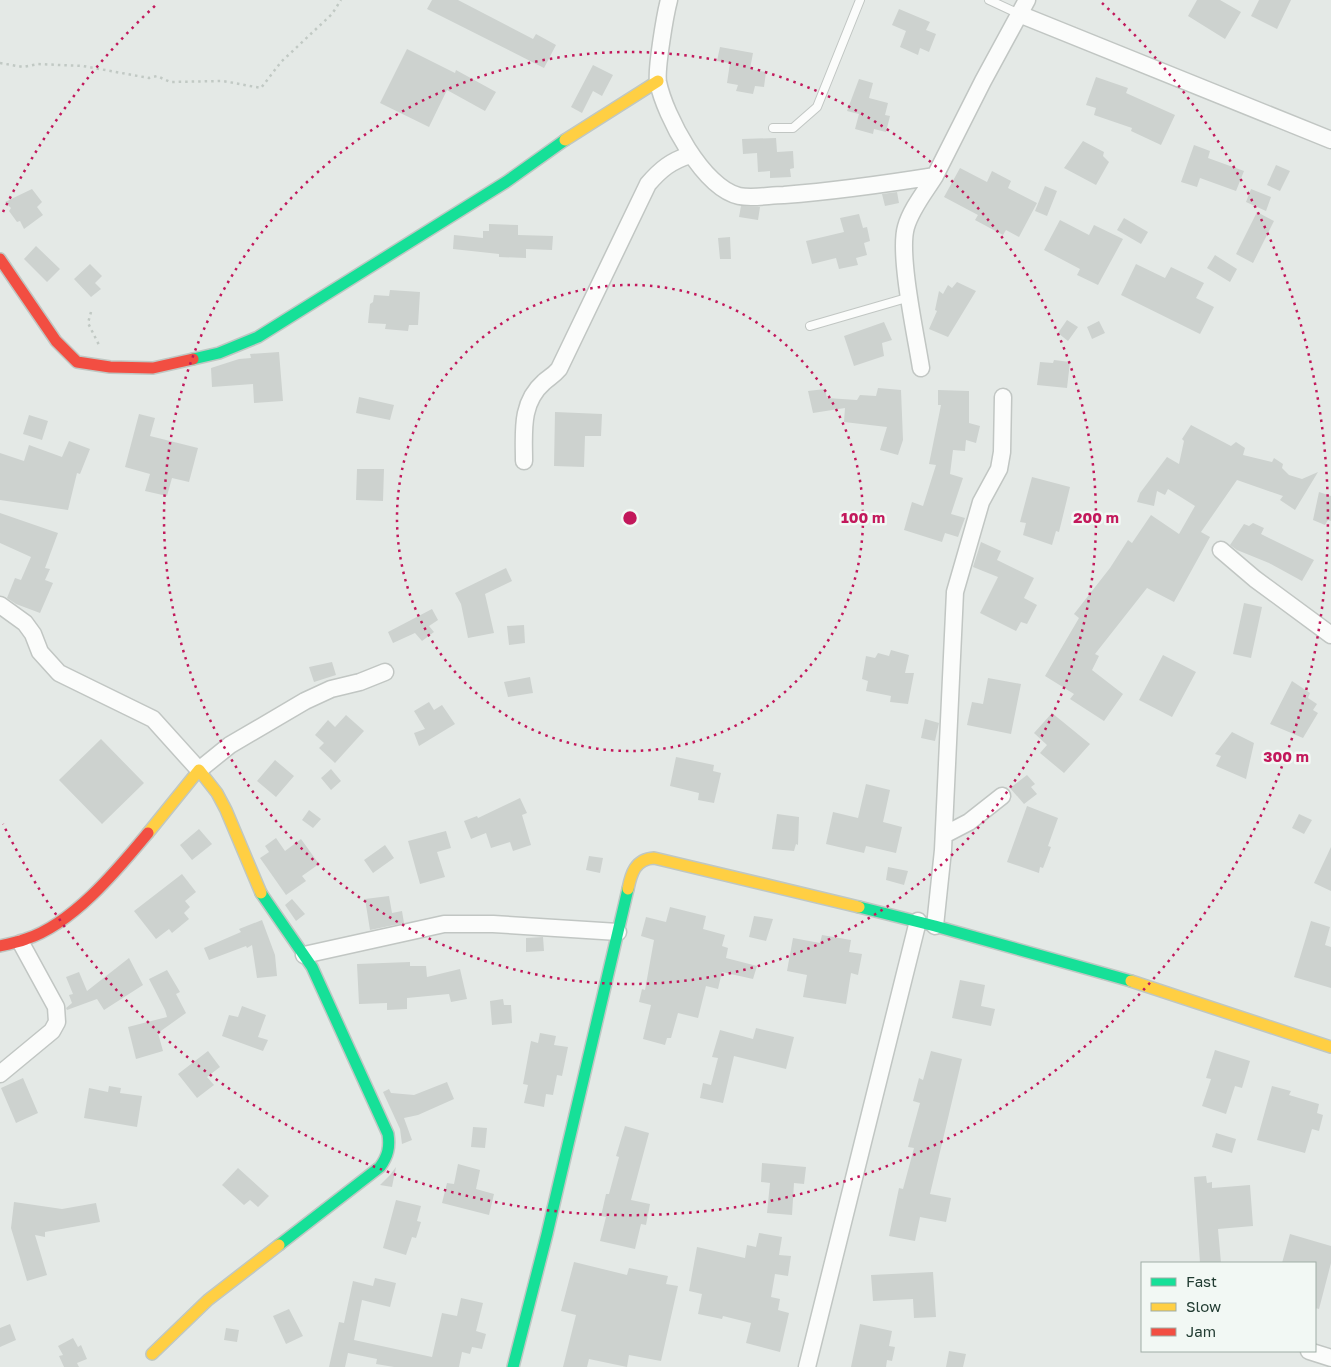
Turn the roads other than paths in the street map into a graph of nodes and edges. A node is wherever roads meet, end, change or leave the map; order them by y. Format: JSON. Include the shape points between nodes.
{"nodes":[{"id":1,"x":669,"y":0,"type":"edge"},
{"id":2,"x":860,"y":0,"type":"edge"},
{"id":3,"x":989,"y":0,"type":"edge"},
{"id":4,"x":1023,"y":7,"type":"edge"},
{"id":5,"x":658,"y":82,"type":"junction"},
{"id":6,"x":773,"y":128,"type":"dead end"},
{"id":7,"x":1331,"y":140,"type":"edge"},
{"id":8,"x":690,"y":155,"type":"junction"},
{"id":9,"x":935,"y":176,"type":"junction"},
{"id":10,"x":0,"y":259,"type":"edge"},
{"id":11,"x":910,"y":297,"type":"junction"},
{"id":12,"x":810,"y":326,"type":"dead end"},
{"id":13,"x":921,"y":368,"type":"dead end"},
{"id":14,"x":1004,"y":398,"type":"dead end"},
{"id":15,"x":524,"y":462,"type":"dead end"},
{"id":16,"x":1221,"y":550,"type":"dead end"},
{"id":17,"x":0,"y":605,"type":"edge"},
{"id":18,"x":1331,"y":635,"type":"edge"},
{"id":19,"x":385,"y":672,"type":"dead end"},
{"id":20,"x":199,"y":770,"type":"junction"},
{"id":21,"x":1002,"y":796,"type":"dead end"},
{"id":22,"x":944,"y":835,"type":"junction"},
{"id":23,"x":918,"y":921,"type":"junction"},
{"id":24,"x":935,"y":926,"type":"junction"},
{"id":25,"x":618,"y":932,"type":"junction"},
{"id":26,"x":21,"y":943,"type":"junction"},
{"id":27,"x":0,"y":946,"type":"edge"},
{"id":28,"x":304,"y":955,"type":"junction"},
{"id":29,"x":1331,"y":1047,"type":"edge"},
{"id":30,"x":0,"y":1074,"type":"edge"},
{"id":31,"x":1312,"y":1352,"type":"edge"},
{"id":32,"x":152,"y":1354,"type":"dead end"},
{"id":33,"x":1331,"y":1358,"type":"edge"},
{"id":34,"x":513,"y":1367,"type":"edge"},
{"id":35,"x":806,"y":1367,"type":"edge"}],
"edges":[{"from":1,"to":5,"type":"street"},
{"from":2,"to":6,"type":"lane","via":[[817,107],[793,128]]},
{"from":3,"to":4,"type":"lane"},
{"from":4,"to":7,"type":"street"},
{"from":4,"to":9,"type":"street"},
{"from":5,"to":8,"type":"street","via":[[674,125]]},
{"from":5,"to":10,"type":"street","via":[[298,313],[258,337],[219,353],[153,368],[77,362],[56,341]]},
{"from":8,"to":9,"type":"street","via":[[716,182],[739,196],[826,192]]},
{"from":8,"to":15,"type":"street","via":[[660,169],[648,184],[559,369],[529,402],[524,416]]},
{"from":9,"to":11,"type":"street","via":[[905,229]]},
{"from":11,"to":12,"type":"lane"},
{"from":11,"to":13,"type":"street"},
{"from":14,"to":22,"type":"street","via":[[999,469],[981,502],[955,592]]},
{"from":16,"to":18,"type":"street"},
{"from":17,"to":20,"type":"street","via":[[25,623],[40,652],[59,673],[153,719]]},
{"from":19,"to":20,"type":"street","via":[[330,689],[305,701],[230,745]]},
{"from":20,"to":26,"type":"street","via":[[113,876],[52,925]]},
{"from":20,"to":28,"type":"street","via":[[226,810],[258,888]]},
{"from":21,"to":22,"type":"street","via":[[969,822]]},
{"from":22,"to":24,"type":"street"},
{"from":23,"to":24,"type":"street"},
{"from":23,"to":25,"type":"street","via":[[648,857],[635,865]]},
{"from":23,"to":35,"type":"street"},
{"from":24,"to":29,"type":"street","via":[[1144,985]]},
{"from":25,"to":28,"type":"street","via":[[529,925],[444,924]]},
{"from":25,"to":34,"type":"street"},
{"from":26,"to":27,"type":"street"},
{"from":26,"to":30,"type":"street","via":[[56,1007],[57,1022],[52,1031]]},
{"from":28,"to":32,"type":"street","via":[[388,1134],[388,1157],[208,1300]]},
{"from":31,"to":33,"type":"street"}]}
